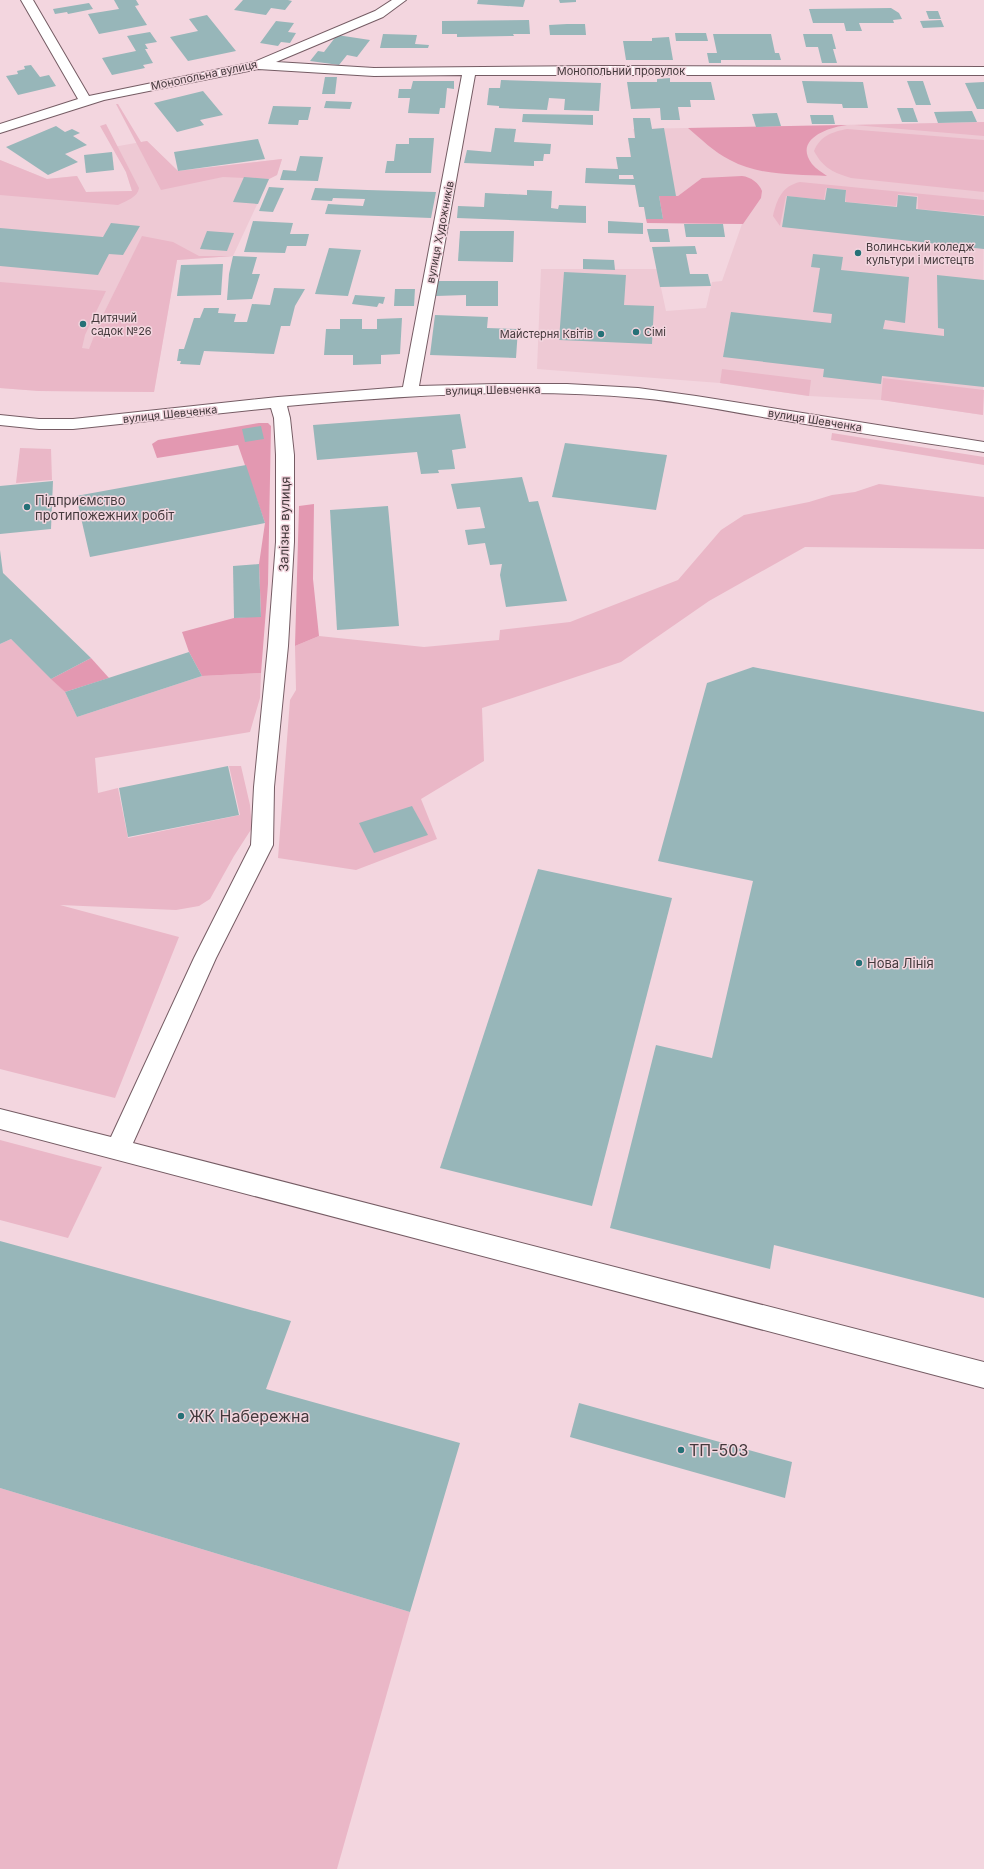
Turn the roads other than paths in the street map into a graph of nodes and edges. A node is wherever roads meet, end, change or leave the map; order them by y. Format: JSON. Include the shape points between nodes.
{"nodes":[{"id":1,"x":27,"y":0,"type":"edge"},
{"id":2,"x":400,"y":0,"type":"edge"},
{"id":3,"x":258,"y":65,"type":"junction"},
{"id":4,"x":984,"y":71,"type":"edge"},
{"id":5,"x":470,"y":72,"type":"junction"},
{"id":6,"x":85,"y":100,"type":"junction"},
{"id":7,"x":0,"y":130,"type":"edge"},
{"id":8,"x":410,"y":393,"type":"junction"},
{"id":9,"x":278,"y":402,"type":"junction"},
{"id":10,"x":0,"y":420,"type":"edge"},
{"id":11,"x":984,"y":447,"type":"edge"},
{"id":12,"x":0,"y":1119,"type":"edge"},
{"id":13,"x":118,"y":1149,"type":"junction"},
{"id":14,"x":984,"y":1376,"type":"edge"}],
"edges":[{"from":1,"to":6,"type":"street"},
{"from":2,"to":3,"type":"street","name":"Монопольна вулиця","via":[[379,14]]},
{"from":3,"to":5,"type":"street","name":"Монопольний провулок","via":[[374,72]]},
{"from":3,"to":6,"type":"street","name":"Монопольна вулиця"},
{"from":4,"to":5,"type":"street","name":"Монопольний провулок"},
{"from":5,"to":8,"type":"street","name":"вулиця Художників"},
{"from":6,"to":7,"type":"street","name":"Монопольна вулиця"},
{"from":8,"to":9,"type":"street","name":"вулиця Шевченка"},
{"from":8,"to":11,"type":"street","name":"вулиця Шевченка","via":[[511,389],[638,394],[700,401]]},
{"from":9,"to":10,"type":"street","name":"вулиця Шевченка","via":[[73,424]]},
{"from":9,"to":13,"type":"street","name":"Залізна вулиця","via":[[285,455],[285,542],[264,787],[262,845],[205,958]]},
{"from":12,"to":13,"type":"street"},
{"from":13,"to":14,"type":"street"}]}
